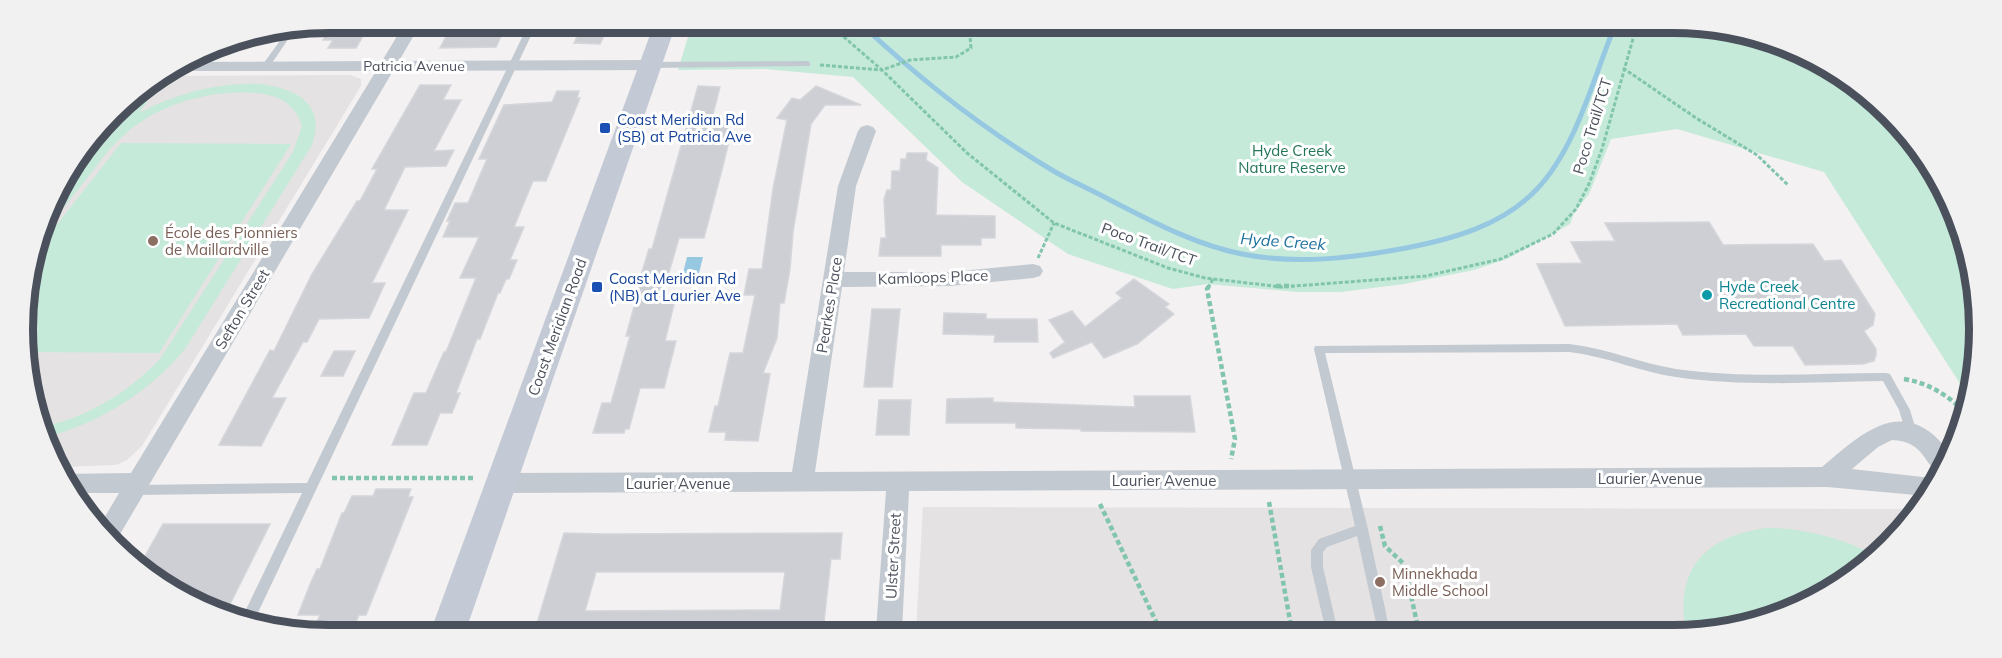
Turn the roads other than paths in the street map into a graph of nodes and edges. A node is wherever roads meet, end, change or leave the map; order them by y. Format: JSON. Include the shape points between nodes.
{"nodes":[{"id":1,"x":407,"y":33,"type":"edge"},
{"id":2,"x":528,"y":33,"type":"edge"},
{"id":3,"x":664,"y":33,"type":"edge"},
{"id":4,"x":287,"y":36,"type":"edge"},
{"id":5,"x":807,"y":64,"type":"road end"},
{"id":6,"x":661,"y":65,"type":"junction"},
{"id":7,"x":389,"y":66,"type":"junction"},
{"id":8,"x":513,"y":66,"type":"junction"},
{"id":9,"x":192,"y":67,"type":"edge"},
{"id":10,"x":265,"y":67,"type":"junction"},
{"id":11,"x":867,"y":131,"type":"dead end"},
{"id":12,"x":1033,"y":271,"type":"road end"},
{"id":13,"x":833,"y":280,"type":"junction"},
{"id":14,"x":1911,"y":433,"type":"junction"},
{"id":15,"x":1939,"y":457,"type":"edge"},
{"id":16,"x":1827,"y":477,"type":"junction"},
{"id":17,"x":1351,"y":479,"type":"junction"},
{"id":18,"x":487,"y":481,"type":"junction"},
{"id":19,"x":802,"y":482,"type":"junction"},
{"id":20,"x":898,"y":482,"type":"junction"},
{"id":21,"x":313,"y":483,"type":"junction"},
{"id":22,"x":77,"y":484,"type":"edge"},
{"id":23,"x":135,"y":487,"type":"junction"},
{"id":24,"x":1923,"y":487,"type":"edge"},
{"id":25,"x":111,"y":529,"type":"edge"},
{"id":26,"x":1362,"y":530,"type":"junction"},
{"id":27,"x":250,"y":614,"type":"edge"},
{"id":28,"x":449,"y":625,"type":"edge"},
{"id":29,"x":889,"y":625,"type":"edge"},
{"id":30,"x":1330,"y":625,"type":"edge"},
{"id":31,"x":1382,"y":625,"type":"edge"}],
"edges":[{"from":1,"to":7,"type":"street","name":"Sefton Street"},
{"from":2,"to":8,"type":"lane"},
{"from":3,"to":6,"type":"main road","name":"Coast Meridian Road"},
{"from":4,"to":10,"type":"lane"},
{"from":5,"to":6,"type":"lane"},
{"from":6,"to":8,"type":"street","name":"Patricia Avenue"},
{"from":6,"to":18,"type":"main road","name":"Coast Meridian Road"},
{"from":7,"to":8,"type":"street","name":"Patricia Avenue"},
{"from":7,"to":10,"type":"street","name":"Patricia Avenue"},
{"from":7,"to":23,"type":"street","name":"Sefton Street"},
{"from":8,"to":21,"type":"lane"},
{"from":9,"to":10,"type":"street","name":"Patricia Avenue"},
{"from":11,"to":13,"type":"street","name":"Pearkes Place","via":[[847,186]]},
{"from":12,"to":13,"type":"street","name":"Kamloops Place","via":[[950,279]]},
{"from":13,"to":19,"type":"street","name":"Pearkes Place"},
{"from":14,"to":15,"type":"street"},
{"from":14,"to":16,"type":"street","via":[[1891,431],[1876,436]]},
{"from":14,"to":17,"type":"lane","via":[[1886,377],[1694,375],[1652,369],[1569,348],[1319,349]]},
{"from":16,"to":17,"type":"street","name":"Laurier Avenue"},
{"from":16,"to":24,"type":"street","name":"Laurier Avenue"},
{"from":17,"to":20,"type":"street","name":"Laurier Avenue"},
{"from":17,"to":26,"type":"lane"},
{"from":18,"to":19,"type":"street","name":"Laurier Avenue"},
{"from":18,"to":28,"type":"main road","name":"Coast Meridian Road"},
{"from":19,"to":20,"type":"street","name":"Laurier Avenue"},
{"from":20,"to":29,"type":"street","name":"Ulster Street"},
{"from":21,"to":23,"type":"lane"},
{"from":21,"to":27,"type":"lane"},
{"from":22,"to":23,"type":"street"},
{"from":23,"to":25,"type":"street","name":"Sefton Street"},
{"from":26,"to":30,"type":"lane","via":[[1323,543],[1317,550]]},
{"from":26,"to":31,"type":"lane"}]}
